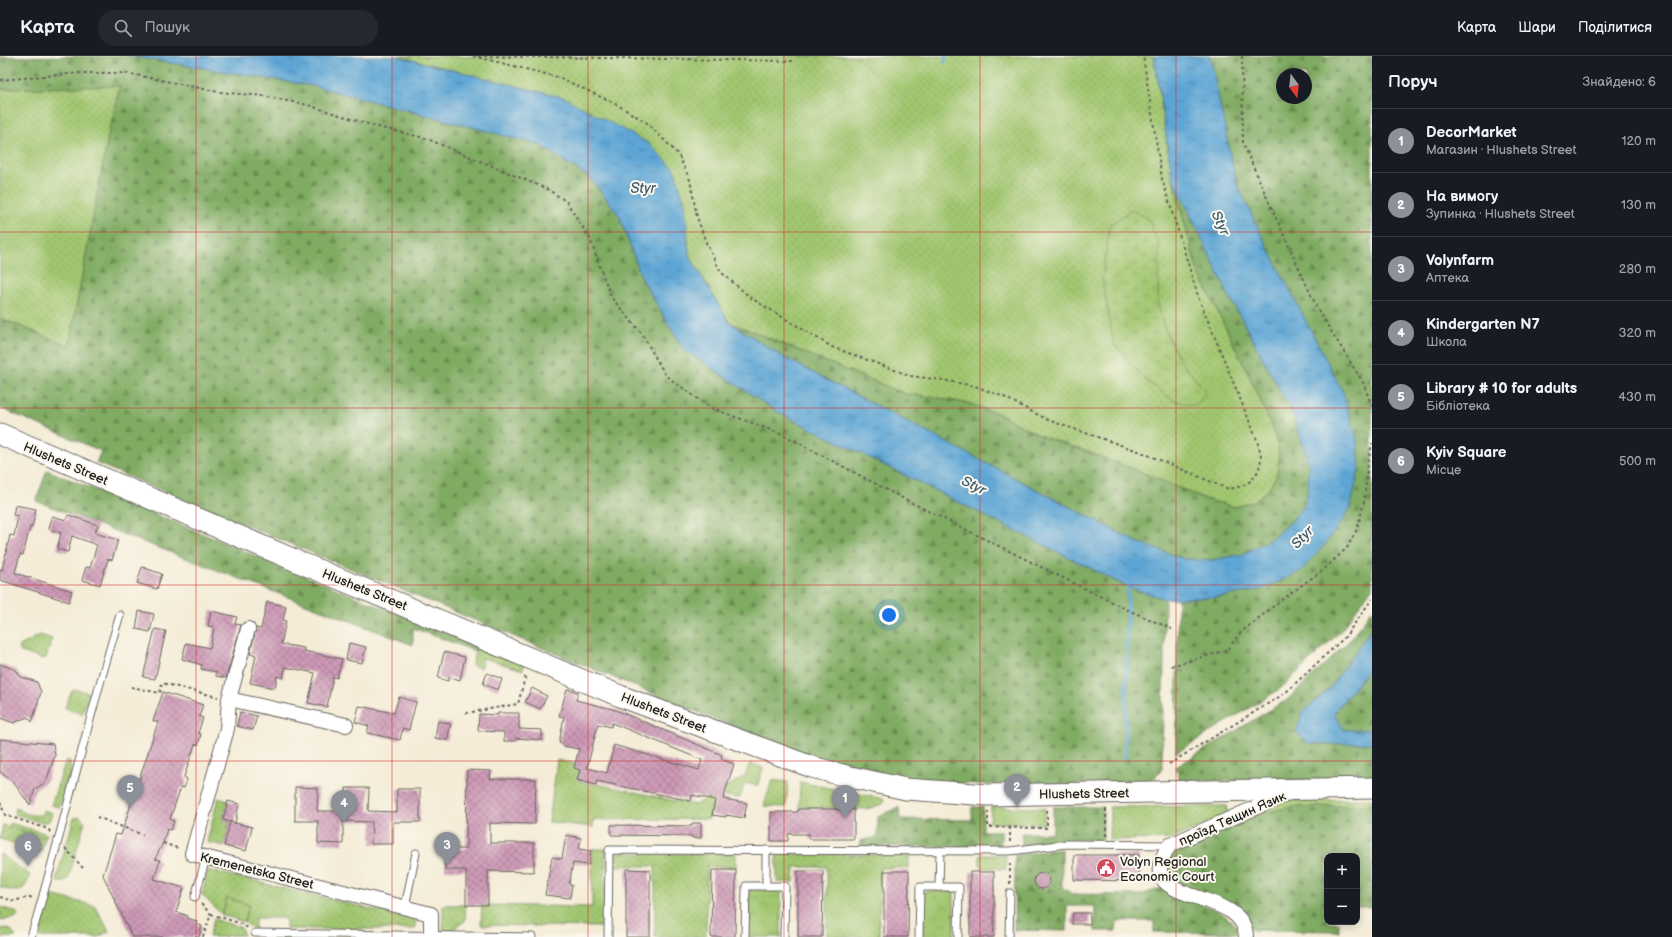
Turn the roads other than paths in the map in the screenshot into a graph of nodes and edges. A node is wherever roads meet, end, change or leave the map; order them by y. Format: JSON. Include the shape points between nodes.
{"nodes":[{"id":1,"x":0,"y":434,"type":"edge"},
{"id":2,"x":120,"y":615,"type":"dead end"},
{"id":3,"x":248,"y":629,"type":"dead end"},
{"id":4,"x":229,"y":699,"type":"junction"},
{"id":5,"x":346,"y":725,"type":"dead end"},
{"id":6,"x":1372,"y":788,"type":"edge"},
{"id":7,"x":1296,"y":790,"type":"junction"},
{"id":8,"x":1170,"y":845,"type":"junction"},
{"id":9,"x":766,"y":850,"type":"junction"},
{"id":10,"x":940,"y":851,"type":"junction"},
{"id":11,"x":416,"y":853,"type":"dead end"},
{"id":12,"x":206,"y":858,"type":"junction"},
{"id":13,"x":766,"y":886,"type":"junction"},
{"id":14,"x":939,"y":887,"type":"junction"},
{"id":15,"x":1010,"y":893,"type":"road end"},
{"id":16,"x":195,"y":897,"type":"road end"},
{"id":17,"x":405,"y":908,"type":"junction"},
{"id":18,"x":255,"y":933,"type":"road end"},
{"id":19,"x":31,"y":937,"type":"edge"},
{"id":20,"x":431,"y":937,"type":"edge"},
{"id":21,"x":532,"y":937,"type":"edge"},
{"id":22,"x":608,"y":937,"type":"edge"},
{"id":23,"x":745,"y":937,"type":"edge"},
{"id":24,"x":784,"y":937,"type":"edge"},
{"id":25,"x":919,"y":937,"type":"edge"},
{"id":26,"x":958,"y":937,"type":"edge"},
{"id":27,"x":1010,"y":937,"type":"edge"},
{"id":28,"x":1246,"y":937,"type":"edge"}],
"edges":[{"from":1,"to":7,"type":"street","name":"Hlushets Street","via":[[299,562],[642,704],[812,767],[906,789],[988,795]]},
{"from":2,"to":19,"type":"lane","via":[[102,672]]},
{"from":3,"to":4,"type":"street","name":"Kremenetska Street"},
{"from":4,"to":5,"type":"street"},
{"from":4,"to":12,"type":"street","name":"Kremenetska Street","via":[[227,729],[192,854]]},
{"from":6,"to":7,"type":"street","name":"Hlushets Street"},
{"from":7,"to":8,"type":"street","name":"проїзд Тещин Язик"},
{"from":8,"to":10,"type":"lane","via":[[1066,844],[1010,852]]},
{"from":8,"to":28,"type":"street","name":"проїзд Тещин Язик","via":[[1160,865],[1164,883],[1230,910],[1246,931]]},
{"from":9,"to":10,"type":"lane"},
{"from":9,"to":13,"type":"lane"},
{"from":9,"to":22,"type":"lane","via":[[609,850]]},
{"from":10,"to":14,"type":"lane"},
{"from":11,"to":17,"type":"lane"},
{"from":12,"to":16,"type":"lane"},
{"from":12,"to":17,"type":"street","name":"Kremenetska Street"},
{"from":13,"to":23,"type":"lane","via":[[746,886]]},
{"from":13,"to":24,"type":"lane","via":[[785,886]]},
{"from":14,"to":25,"type":"lane","via":[[920,886]]},
{"from":14,"to":26,"type":"lane","via":[[959,887]]},
{"from":15,"to":27,"type":"lane"},
{"from":17,"to":20,"type":"street","name":"Kremenetska Street","via":[[431,914]]},
{"from":18,"to":20,"type":"lane"},
{"from":20,"to":21,"type":"lane"}]}
